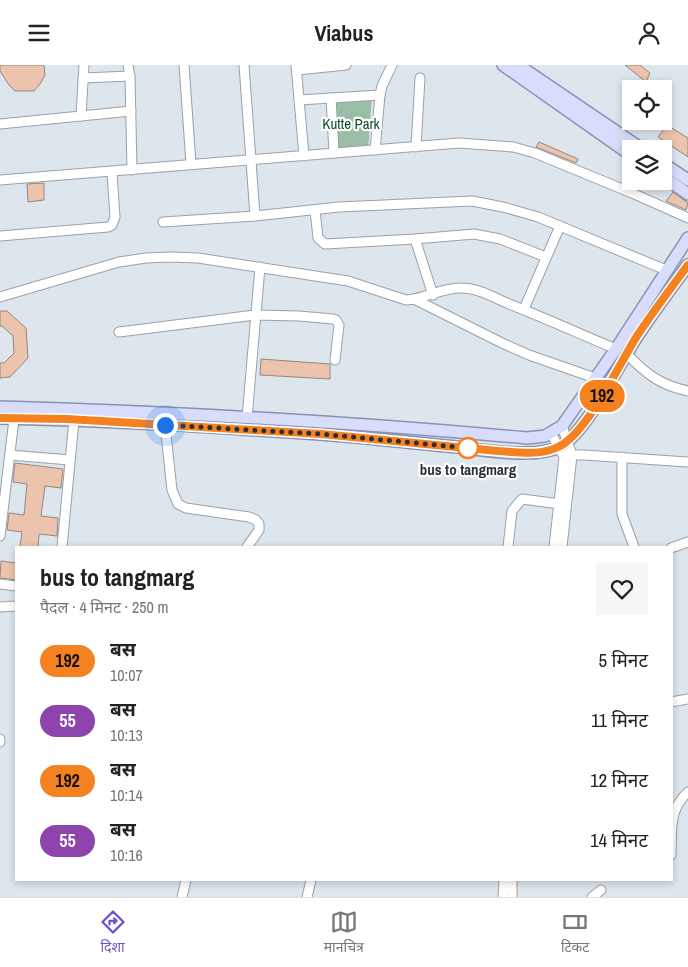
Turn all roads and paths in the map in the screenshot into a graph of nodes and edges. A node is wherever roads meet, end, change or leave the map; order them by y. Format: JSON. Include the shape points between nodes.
{"nodes":[{"id":1,"x":84,"y":65,"type":"edge"},
{"id":2,"x":128,"y":65,"type":"edge"},
{"id":3,"x":184,"y":65,"type":"edge"},
{"id":4,"x":244,"y":65,"type":"edge"},
{"id":5,"x":346,"y":65,"type":"edge"},
{"id":6,"x":392,"y":65,"type":"edge"},
{"id":7,"x":503,"y":65,"type":"edge"},
{"id":8,"x":518,"y":65,"type":"edge"},
{"id":9,"x":297,"y":68,"type":"edge"},
{"id":10,"x":130,"y":76,"type":"junction"},
{"id":11,"x":83,"y":78,"type":"junction"},
{"id":12,"x":420,"y":78,"type":"dead end"},
{"id":13,"x":380,"y":95,"type":"junction"},
{"id":14,"x":331,"y":98,"type":"junction"},
{"id":15,"x":299,"y":100,"type":"junction"},
{"id":16,"x":131,"y":111,"type":"junction"},
{"id":17,"x":81,"y":116,"type":"junction"},
{"id":18,"x":0,"y":124,"type":"edge"},
{"id":19,"x":629,"y":140,"type":"edge"},
{"id":20,"x":416,"y":147,"type":"junction"},
{"id":21,"x":622,"y":149,"type":"edge"},
{"id":22,"x":375,"y":150,"type":"junction"},
{"id":23,"x":334,"y":153,"type":"junction"},
{"id":24,"x":304,"y":156,"type":"junction"},
{"id":25,"x":251,"y":160,"type":"junction"},
{"id":26,"x":191,"y":164,"type":"junction"},
{"id":27,"x":672,"y":169,"type":"edge"},
{"id":28,"x":132,"y":170,"type":"junction"},
{"id":29,"x":112,"y":172,"type":"junction"},
{"id":30,"x":0,"y":180,"type":"edge"},
{"id":31,"x":688,"y":180,"type":"edge"},
{"id":32,"x":672,"y":183,"type":"edge"},
{"id":33,"x":688,"y":194,"type":"edge"},
{"id":34,"x":315,"y":209,"type":"junction"},
{"id":35,"x":255,"y":216,"type":"junction"},
{"id":36,"x":688,"y":218,"type":"edge"},
{"id":37,"x":162,"y":222,"type":"dead end"},
{"id":38,"x":560,"y":226,"type":"junction"},
{"id":39,"x":0,"y":236,"type":"edge"},
{"id":40,"x":688,"y":238,"type":"edge"},
{"id":41,"x":415,"y":239,"type":"junction"},
{"id":42,"x":546,"y":257,"type":"junction"},
{"id":43,"x":688,"y":265,"type":"edge"},
{"id":44,"x":260,"y":267,"type":"junction"},
{"id":45,"x":666,"y":270,"type":"junction"},
{"id":46,"x":433,"y":295,"type":"junction"},
{"id":47,"x":0,"y":297,"type":"edge"},
{"id":48,"x":416,"y":300,"type":"junction"},
{"id":49,"x":524,"y":309,"type":"junction"},
{"id":50,"x":255,"y":315,"type":"junction"},
{"id":51,"x":119,"y":332,"type":"dead end"},
{"id":52,"x":616,"y":349,"type":"junction"},
{"id":53,"x":627,"y":354,"type":"junction"},
{"id":54,"x":335,"y":361,"type":"dead end"},
{"id":55,"x":596,"y":377,"type":"junction"},
{"id":56,"x":688,"y":391,"type":"edge"},
{"id":57,"x":0,"y":407,"type":"edge"},
{"id":58,"x":0,"y":418,"type":"edge"},
{"id":59,"x":247,"y":418,"type":"junction"},
{"id":60,"x":14,"y":419,"type":"junction"},
{"id":61,"x":74,"y":420,"type":"junction"},
{"id":62,"x":165,"y":425,"type":"junction"},
{"id":63,"x":562,"y":425,"type":"junction"},
{"id":64,"x":551,"y":433,"type":"junction"},
{"id":65,"x":566,"y":450,"type":"junction"},
{"id":66,"x":10,"y":455,"type":"junction"},
{"id":67,"x":622,"y":457,"type":"junction"},
{"id":68,"x":70,"y":460,"type":"junction"},
{"id":69,"x":688,"y":462,"type":"edge"},
{"id":70,"x":560,"y":504,"type":"junction"},
{"id":71,"x":0,"y":536,"type":"edge"},
{"id":72,"x":688,"y":542,"type":"edge"},
{"id":73,"x":62,"y":546,"type":"edge"},
{"id":74,"x":248,"y":546,"type":"edge"},
{"id":75,"x":508,"y":546,"type":"edge"},
{"id":76,"x":554,"y":546,"type":"edge"},
{"id":77,"x":562,"y":546,"type":"edge"},
{"id":78,"x":634,"y":546,"type":"edge"},
{"id":79,"x":673,"y":547,"type":"edge"},
{"id":80,"x":0,"y":584,"type":"edge"},
{"id":81,"x":15,"y":586,"type":"edge"},
{"id":82,"x":15,"y":606,"type":"edge"},
{"id":83,"x":0,"y":607,"type":"edge"},
{"id":84,"x":688,"y":699,"type":"edge"},
{"id":85,"x":673,"y":702,"type":"edge"},
{"id":86,"x":688,"y":792,"type":"edge"},
{"id":87,"x":673,"y":814,"type":"edge"},
{"id":88,"x":186,"y":881,"type":"edge"},
{"id":89,"x":311,"y":881,"type":"edge"},
{"id":90,"x":504,"y":881,"type":"edge"},
{"id":91,"x":512,"y":881,"type":"edge"},
{"id":92,"x":601,"y":890,"type":"dead end"},
{"id":93,"x":182,"y":897,"type":"edge"},
{"id":94,"x":307,"y":897,"type":"edge"},
{"id":95,"x":503,"y":897,"type":"edge"},
{"id":96,"x":512,"y":897,"type":"edge"},
{"id":97,"x":592,"y":897,"type":"edge"}],
"edges":[{"from":1,"to":11,"type":"street"},
{"from":2,"to":10,"type":"street"},
{"from":3,"to":26,"type":"street"},
{"from":4,"to":25,"type":"street"},
{"from":5,"to":9,"type":"street"},
{"from":6,"to":13,"type":"street"},
{"from":7,"to":21,"type":"main road"},
{"from":8,"to":19,"type":"main road"},
{"from":9,"to":15,"type":"street"},
{"from":10,"to":11,"type":"street"},
{"from":10,"to":16,"type":"street"},
{"from":11,"to":17,"type":"street"},
{"from":12,"to":20,"type":"street"},
{"from":13,"to":14,"type":"street"},
{"from":13,"to":22,"type":"street"},
{"from":14,"to":15,"type":"street"},
{"from":14,"to":23,"type":"street"},
{"from":15,"to":24,"type":"street"},
{"from":16,"to":17,"type":"street"},
{"from":16,"to":28,"type":"street"},
{"from":17,"to":18,"type":"street"},
{"from":20,"to":22,"type":"street"},
{"from":20,"to":36,"type":"street","via":[[459,143],[513,147],[535,153]]},
{"from":22,"to":23,"type":"street"},
{"from":23,"to":24,"type":"street"},
{"from":24,"to":25,"type":"street"},
{"from":25,"to":26,"type":"street"},
{"from":25,"to":35,"type":"street"},
{"from":26,"to":28,"type":"street"},
{"from":27,"to":31,"type":"main road"},
{"from":28,"to":29,"type":"street"},
{"from":29,"to":30,"type":"street"},
{"from":29,"to":39,"type":"street","via":[[115,217],[112,225]]},
{"from":32,"to":33,"type":"main road"},
{"from":34,"to":35,"type":"street"},
{"from":34,"to":38,"type":"street","via":[[472,201],[503,207]]},
{"from":34,"to":41,"type":"street","via":[[318,238],[324,244]]},
{"from":35,"to":37,"type":"street"},
{"from":38,"to":42,"type":"street"},
{"from":38,"to":45,"type":"street"},
{"from":40,"to":45,"type":"main road"},
{"from":41,"to":42,"type":"street","via":[[486,235]]},
{"from":41,"to":46,"type":"street"},
{"from":42,"to":49,"type":"street"},
{"from":43,"to":53,"type":"main road"},
{"from":44,"to":47,"type":"street","via":[[198,258],[146,257]]},
{"from":44,"to":48,"type":"street","via":[[348,281],[396,298]]},
{"from":44,"to":50,"type":"street"},
{"from":45,"to":52,"type":"main road"},
{"from":46,"to":48,"type":"street"},
{"from":46,"to":49,"type":"street","via":[[470,289]]},
{"from":48,"to":55,"type":"street","via":[[529,355]]},
{"from":49,"to":52,"type":"street"},
{"from":50,"to":51,"type":"street"},
{"from":50,"to":54,"type":"street","via":[[336,320],[339,325]]},
{"from":50,"to":59,"type":"street"},
{"from":52,"to":55,"type":"main road"},
{"from":53,"to":56,"type":"street","via":[[656,380]]},
{"from":53,"to":65,"type":"main road"},
{"from":55,"to":63,"type":"main road"},
{"from":57,"to":59,"type":"main road"},
{"from":58,"to":60,"type":"main road"},
{"from":59,"to":64,"type":"main road","via":[[527,438]]},
{"from":60,"to":61,"type":"main road"},
{"from":60,"to":66,"type":"street"},
{"from":61,"to":62,"type":"main road"},
{"from":61,"to":68,"type":"street"},
{"from":62,"to":65,"type":"main road","via":[[321,434],[527,453]]},
{"from":62,"to":74,"type":"street","via":[[172,489],[178,504],[256,520],[259,530]]},
{"from":63,"to":64,"type":"main road"},
{"from":63,"to":65,"type":"street"},
{"from":64,"to":65,"type":"street"},
{"from":65,"to":67,"type":"street"},
{"from":65,"to":70,"type":"street"},
{"from":65,"to":77,"type":"street"},
{"from":66,"to":68,"type":"street"},
{"from":66,"to":71,"type":"street"},
{"from":67,"to":69,"type":"street"},
{"from":67,"to":78,"type":"street","via":[[622,514]]},
{"from":68,"to":73,"type":"street"},
{"from":70,"to":75,"type":"street","via":[[522,499],[512,511]]},
{"from":70,"to":76,"type":"street"},
{"from":72,"to":79,"type":"street"},
{"from":80,"to":81,"type":"street"},
{"from":82,"to":83,"type":"street"},
{"from":84,"to":85,"type":"street"},
{"from":86,"to":87,"type":"street"},
{"from":88,"to":93,"type":"street"},
{"from":89,"to":94,"type":"street"},
{"from":90,"to":95,"type":"street"},
{"from":91,"to":96,"type":"street"},
{"from":92,"to":97,"type":"street"}]}
